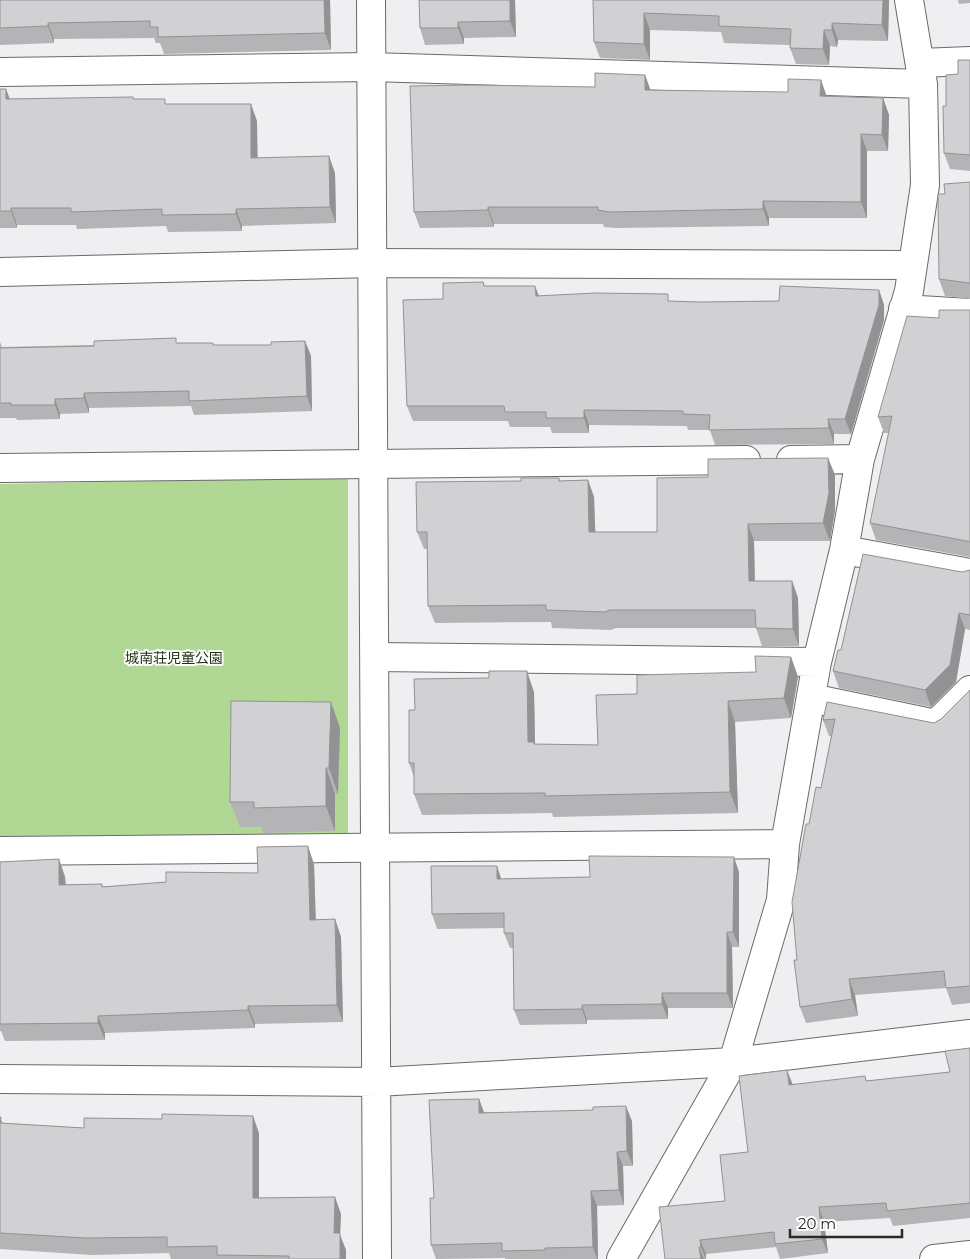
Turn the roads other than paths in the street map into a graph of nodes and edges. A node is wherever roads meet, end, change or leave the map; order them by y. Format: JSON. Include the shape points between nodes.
{"nodes":[{"id":1,"x":371,"y":0,"type":"edge"},
{"id":2,"x":909,"y":0,"type":"edge"},
{"id":3,"x":970,"y":61,"type":"edge"},
{"id":4,"x":371,"y":67,"type":"junction"},
{"id":5,"x":0,"y":72,"type":"edge"},
{"id":6,"x":921,"y":74,"type":"junction"},
{"id":7,"x":925,"y":185,"type":"junction"},
{"id":8,"x":952,"y":185,"type":"edge"},
{"id":9,"x":373,"y":263,"type":"junction"},
{"id":10,"x":913,"y":265,"type":"junction"},
{"id":11,"x":0,"y":272,"type":"edge"},
{"id":12,"x":904,"y":309,"type":"junction"},
{"id":13,"x":970,"y":313,"type":"edge"},
{"id":14,"x":860,"y":459,"type":"junction"},
{"id":15,"x":374,"y":464,"type":"junction"},
{"id":16,"x":0,"y":468,"type":"edge"},
{"id":17,"x":844,"y":550,"type":"junction"},
{"id":18,"x":970,"y":573,"type":"edge"},
{"id":19,"x":375,"y":657,"type":"junction"},
{"id":20,"x":817,"y":662,"type":"junction"},
{"id":21,"x":970,"y":690,"type":"edge"},
{"id":22,"x":811,"y":698,"type":"junction"},
{"id":23,"x":785,"y":844,"type":"junction"},
{"id":24,"x":376,"y":850,"type":"junction"},
{"id":25,"x":0,"y":851,"type":"edge"},
{"id":26,"x":970,"y":1034,"type":"edge"},
{"id":27,"x":733,"y":1062,"type":"junction"},
{"id":28,"x":0,"y":1079,"type":"edge"},
{"id":29,"x":378,"y":1082,"type":"junction"},
{"id":30,"x":970,"y":1255,"type":"edge"},
{"id":31,"x":377,"y":1259,"type":"edge"},
{"id":32,"x":621,"y":1259,"type":"edge"},
{"id":33,"x":934,"y":1259,"type":"edge"}],
"edges":[{"from":1,"to":4,"type":"street"},
{"from":2,"to":6,"type":"street"},
{"from":3,"to":6,"type":"street"},
{"from":4,"to":5,"type":"street"},
{"from":4,"to":6,"type":"street"},
{"from":4,"to":9,"type":"street"},
{"from":6,"to":7,"type":"street"},
{"from":7,"to":8,"type":"street"},
{"from":7,"to":10,"type":"street"},
{"from":9,"to":10,"type":"street"},
{"from":9,"to":11,"type":"street"},
{"from":9,"to":15,"type":"street"},
{"from":10,"to":12,"type":"street"},
{"from":12,"to":13,"type":"street"},
{"from":12,"to":14,"type":"street"},
{"from":14,"to":15,"type":"street"},
{"from":14,"to":17,"type":"street"},
{"from":15,"to":16,"type":"street"},
{"from":15,"to":19,"type":"street"},
{"from":17,"to":18,"type":"street"},
{"from":17,"to":20,"type":"street"},
{"from":19,"to":20,"type":"street"},
{"from":19,"to":24,"type":"street"},
{"from":20,"to":22,"type":"street"},
{"from":21,"to":22,"type":"street","via":[[936,724]]},
{"from":22,"to":23,"type":"street"},
{"from":23,"to":24,"type":"street"},
{"from":23,"to":27,"type":"street","via":[[781,900]]},
{"from":24,"to":25,"type":"street"},
{"from":24,"to":29,"type":"street"},
{"from":26,"to":27,"type":"street"},
{"from":27,"to":29,"type":"street"},
{"from":27,"to":32,"type":"street"},
{"from":28,"to":29,"type":"street"},
{"from":29,"to":31,"type":"street"},
{"from":30,"to":33,"type":"street"}]}
